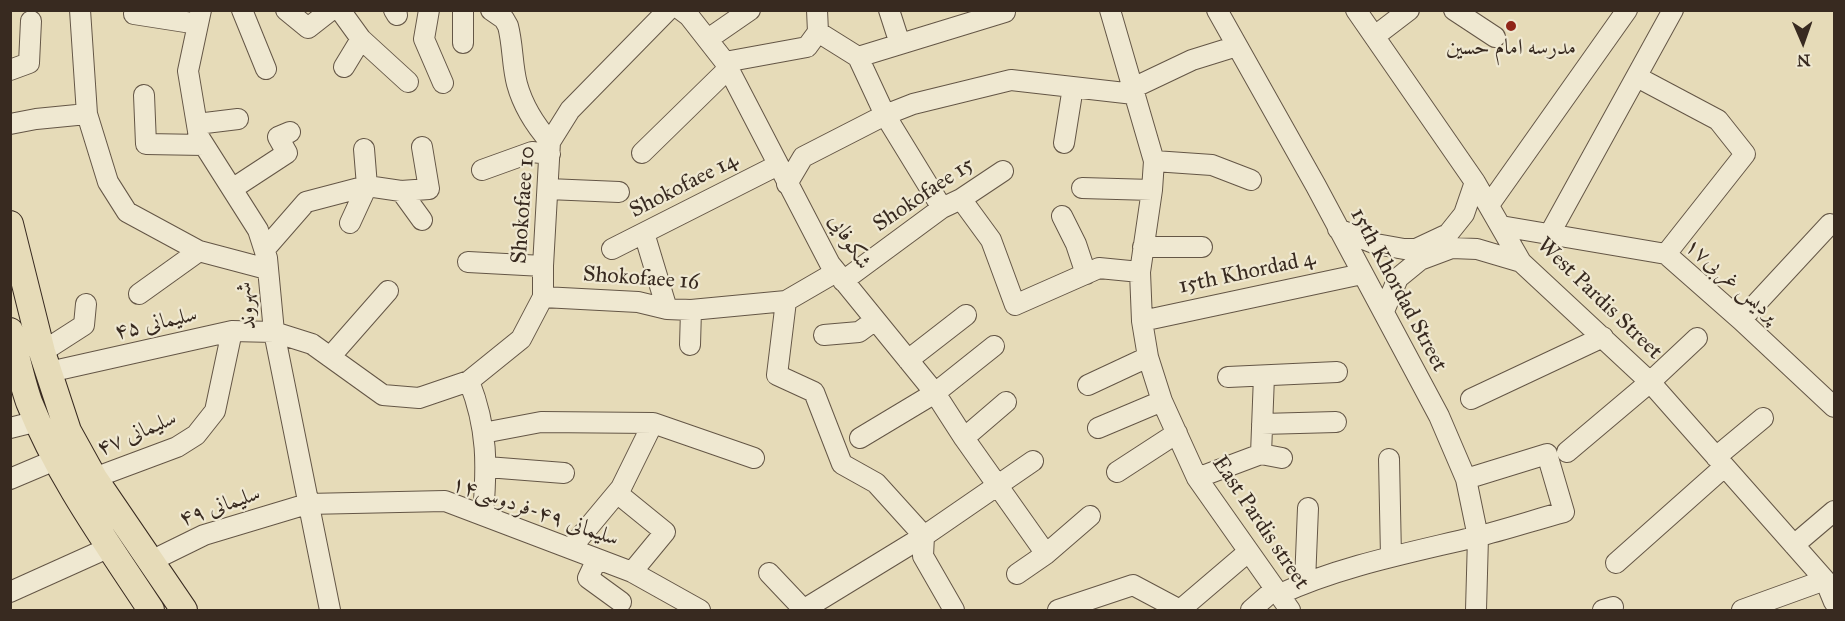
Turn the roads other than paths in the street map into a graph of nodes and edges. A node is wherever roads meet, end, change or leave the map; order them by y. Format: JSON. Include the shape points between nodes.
{"nodes":[{"id":1,"x":80,"y":10,"type":"edge"},
{"id":2,"x":242,"y":10,"type":"edge"},
{"id":3,"x":286,"y":10,"type":"edge"},
{"id":4,"x":331,"y":10,"type":"edge"},
{"id":5,"x":340,"y":10,"type":"edge"},
{"id":6,"x":429,"y":10,"type":"edge"},
{"id":7,"x":463,"y":10,"type":"edge"},
{"id":8,"x":491,"y":10,"type":"edge"},
{"id":9,"x":668,"y":10,"type":"edge"},
{"id":10,"x":681,"y":10,"type":"edge"},
{"id":11,"x":750,"y":10,"type":"edge"},
{"id":12,"x":817,"y":10,"type":"edge"},
{"id":13,"x":889,"y":10,"type":"edge"},
{"id":14,"x":1110,"y":10,"type":"edge"},
{"id":15,"x":1217,"y":10,"type":"edge"},
{"id":16,"x":1356,"y":10,"type":"edge"},
{"id":17,"x":1409,"y":10,"type":"edge"},
{"id":18,"x":1454,"y":10,"type":"edge"},
{"id":19,"x":1627,"y":10,"type":"edge"},
{"id":20,"x":1673,"y":10,"type":"edge"},
{"id":21,"x":1005,"y":12,"type":"edge"},
{"id":22,"x":134,"y":14,"type":"dead end"},
{"id":23,"x":970,"y":16,"type":"edge"},
{"id":24,"x":200,"y":17,"type":"edge"},
{"id":25,"x":31,"y":21,"type":"dead end"},
{"id":26,"x":818,"y":32,"type":"junction"},
{"id":27,"x":1375,"y":36,"type":"junction"},
{"id":28,"x":1495,"y":37,"type":"dead end"},
{"id":29,"x":361,"y":39,"type":"junction"},
{"id":30,"x":708,"y":39,"type":"junction"},
{"id":31,"x":463,"y":43,"type":"dead end"},
{"id":32,"x":900,"y":44,"type":"junction"},
{"id":33,"x":1237,"y":46,"type":"junction"},
{"id":34,"x":858,"y":57,"type":"junction"},
{"id":35,"x":727,"y":65,"type":"junction"},
{"id":36,"x":344,"y":67,"type":"dead end"},
{"id":37,"x":10,"y":69,"type":"edge"},
{"id":38,"x":266,"y":69,"type":"dead end"},
{"id":39,"x":1637,"y":77,"type":"junction"},
{"id":40,"x":408,"y":82,"type":"dead end"},
{"id":41,"x":443,"y":83,"type":"dead end"},
{"id":42,"x":1073,"y":87,"type":"junction"},
{"id":43,"x":1134,"y":91,"type":"junction"},
{"id":44,"x":144,"y":95,"type":"dead end"},
{"id":45,"x":87,"y":114,"type":"junction"},
{"id":46,"x":885,"y":115,"type":"junction"},
{"id":47,"x":238,"y":119,"type":"dead end"},
{"id":48,"x":10,"y":124,"type":"edge"},
{"id":49,"x":197,"y":124,"type":"junction"},
{"id":50,"x":290,"y":132,"type":"dead end"},
{"id":51,"x":1064,"y":143,"type":"dead end"},
{"id":52,"x":204,"y":145,"type":"junction"},
{"id":53,"x":423,"y":147,"type":"dead end"},
{"id":54,"x":550,"y":148,"type":"junction"},
{"id":55,"x":364,"y":149,"type":"dead end"},
{"id":56,"x":642,"y":153,"type":"dead end"},
{"id":57,"x":1154,"y":161,"type":"junction"},
{"id":58,"x":778,"y":165,"type":"junction"},
{"id":59,"x":483,"y":170,"type":"dead end"},
{"id":60,"x":1003,"y":171,"type":"dead end"},
{"id":61,"x":1251,"y":180,"type":"dead end"},
{"id":62,"x":1475,"y":182,"type":"junction"},
{"id":63,"x":788,"y":184,"type":"junction"},
{"id":64,"x":367,"y":186,"type":"junction"},
{"id":65,"x":1082,"y":188,"type":"dead end"},
{"id":66,"x":232,"y":189,"type":"junction"},
{"id":67,"x":548,"y":189,"type":"junction"},
{"id":68,"x":1152,"y":190,"type":"junction"},
{"id":69,"x":401,"y":191,"type":"junction"},
{"id":70,"x":619,"y":192,"type":"dead end"},
{"id":71,"x":961,"y":199,"type":"junction"},
{"id":72,"x":1489,"y":205,"type":"junction"},
{"id":73,"x":942,"y":208,"type":"junction"},
{"id":74,"x":1062,"y":216,"type":"dead end"},
{"id":75,"x":422,"y":220,"type":"dead end"},
{"id":76,"x":350,"y":223,"type":"dead end"},
{"id":77,"x":10,"y":224,"type":"edge"},
{"id":78,"x":1830,"y":224,"type":"dead end"},
{"id":79,"x":1501,"y":226,"type":"junction"},
{"id":80,"x":1338,"y":229,"type":"junction"},
{"id":81,"x":644,"y":233,"type":"junction"},
{"id":82,"x":1549,"y":236,"type":"junction"},
{"id":83,"x":1143,"y":247,"type":"junction"},
{"id":84,"x":1202,"y":247,"type":"dead end"},
{"id":85,"x":265,"y":249,"type":"junction"},
{"id":86,"x":612,"y":249,"type":"dead end"},
{"id":87,"x":199,"y":251,"type":"junction"},
{"id":88,"x":1666,"y":254,"type":"junction"},
{"id":89,"x":468,"y":262,"type":"dead end"},
{"id":90,"x":1521,"y":262,"type":"junction"},
{"id":91,"x":543,"y":266,"type":"junction"},
{"id":92,"x":267,"y":269,"type":"junction"},
{"id":93,"x":1140,"y":272,"type":"junction"},
{"id":94,"x":1086,"y":274,"type":"junction"},
{"id":95,"x":1362,"y":274,"type":"junction"},
{"id":96,"x":839,"y":277,"type":"junction"},
{"id":97,"x":387,"y":291,"type":"dead end"},
{"id":98,"x":139,"y":294,"type":"dead end"},
{"id":99,"x":543,"y":297,"type":"junction"},
{"id":100,"x":786,"y":301,"type":"junction"},
{"id":101,"x":86,"y":304,"type":"dead end"},
{"id":102,"x":667,"y":309,"type":"junction"},
{"id":103,"x":691,"y":310,"type":"junction"},
{"id":104,"x":1384,"y":311,"type":"junction"},
{"id":105,"x":966,"y":315,"type":"dead end"},
{"id":106,"x":1741,"y":320,"type":"junction"},
{"id":107,"x":874,"y":321,"type":"junction"},
{"id":108,"x":1142,"y":321,"type":"junction"},
{"id":109,"x":10,"y":331,"type":"edge"},
{"id":110,"x":232,"y":331,"type":"junction"},
{"id":111,"x":274,"y":332,"type":"junction"},
{"id":112,"x":824,"y":335,"type":"dead end"},
{"id":113,"x":1603,"y":337,"type":"junction"},
{"id":114,"x":1697,"y":338,"type":"dead end"},
{"id":115,"x":690,"y":345,"type":"dead end"},
{"id":116,"x":994,"y":346,"type":"dead end"},
{"id":117,"x":330,"y":357,"type":"junction"},
{"id":118,"x":1148,"y":357,"type":"junction"},
{"id":119,"x":908,"y":360,"type":"junction"},
{"id":120,"x":45,"y":362,"type":"junction"},
{"id":121,"x":1336,"y":372,"type":"dead end"},
{"id":122,"x":1264,"y":376,"type":"junction"},
{"id":123,"x":1228,"y":377,"type":"dead end"},
{"id":124,"x":469,"y":381,"type":"junction"},
{"id":125,"x":1650,"y":382,"type":"junction"},
{"id":126,"x":1088,"y":385,"type":"dead end"},
{"id":127,"x":935,"y":393,"type":"junction"},
{"id":128,"x":1471,"y":399,"type":"dead end"},
{"id":129,"x":1162,"y":401,"type":"junction"},
{"id":130,"x":1006,"y":402,"type":"dead end"},
{"id":131,"x":1834,"y":405,"type":"edge"},
{"id":132,"x":1763,"y":418,"type":"dead end"},
{"id":133,"x":38,"y":421,"type":"junction"},
{"id":134,"x":1336,"y":422,"type":"dead end"},
{"id":135,"x":653,"y":423,"type":"junction"},
{"id":136,"x":1262,"y":424,"type":"junction"},
{"id":137,"x":10,"y":428,"type":"edge"},
{"id":138,"x":1098,"y":428,"type":"dead end"},
{"id":139,"x":483,"y":433,"type":"junction"},
{"id":140,"x":1177,"y":434,"type":"junction"},
{"id":141,"x":860,"y":438,"type":"dead end"},
{"id":142,"x":964,"y":438,"type":"junction"},
{"id":143,"x":1567,"y":452,"type":"dead end"},
{"id":144,"x":1260,"y":454,"type":"junction"},
{"id":145,"x":754,"y":458,"type":"dead end"},
{"id":146,"x":1282,"y":458,"type":"dead end"},
{"id":147,"x":1389,"y":459,"type":"dead end"},
{"id":148,"x":55,"y":460,"type":"junction"},
{"id":149,"x":1033,"y":461,"type":"dead end"},
{"id":150,"x":1720,"y":462,"type":"junction"},
{"id":151,"x":487,"y":467,"type":"junction"},
{"id":152,"x":1117,"y":472,"type":"dead end"},
{"id":153,"x":564,"y":473,"type":"dead end"},
{"id":154,"x":94,"y":478,"type":"junction"},
{"id":155,"x":1197,"y":478,"type":"junction"},
{"id":156,"x":10,"y":479,"type":"edge"},
{"id":157,"x":1466,"y":479,"type":"junction"},
{"id":158,"x":998,"y":486,"type":"junction"},
{"id":159,"x":617,"y":492,"type":"junction"},
{"id":160,"x":308,"y":504,"type":"junction"},
{"id":161,"x":1308,"y":508,"type":"dead end"},
{"id":162,"x":1834,"y":511,"type":"edge"},
{"id":163,"x":483,"y":515,"type":"junction"},
{"id":164,"x":1090,"y":516,"type":"dead end"},
{"id":165,"x":924,"y":536,"type":"junction"},
{"id":166,"x":1478,"y":537,"type":"junction"},
{"id":167,"x":1794,"y":545,"type":"junction"},
{"id":168,"x":110,"y":547,"type":"junction"},
{"id":169,"x":571,"y":548,"type":"junction"},
{"id":170,"x":1248,"y":552,"type":"junction"},
{"id":171,"x":1046,"y":554,"type":"junction"},
{"id":172,"x":1391,"y":557,"type":"junction"},
{"id":173,"x":597,"y":559,"type":"junction"},
{"id":174,"x":151,"y":561,"type":"junction"},
{"id":175,"x":1616,"y":563,"type":"dead end"},
{"id":176,"x":632,"y":572,"type":"junction"},
{"id":177,"x":769,"y":573,"type":"dead end"},
{"id":178,"x":1017,"y":574,"type":"dead end"},
{"id":179,"x":1825,"y":580,"type":"junction"},
{"id":180,"x":1305,"y":582,"type":"junction"},
{"id":181,"x":10,"y":592,"type":"edge"},
{"id":182,"x":1282,"y":598,"type":"edge"},
{"id":183,"x":621,"y":602,"type":"dead end"},
{"id":184,"x":1834,"y":602,"type":"edge"},
{"id":185,"x":151,"y":610,"type":"edge"},
{"id":186,"x":184,"y":610,"type":"edge"},
{"id":187,"x":330,"y":610,"type":"edge"},
{"id":188,"x":700,"y":610,"type":"edge"},
{"id":189,"x":804,"y":610,"type":"edge"},
{"id":190,"x":954,"y":610,"type":"edge"},
{"id":191,"x":1058,"y":610,"type":"edge"},
{"id":192,"x":1180,"y":610,"type":"edge"},
{"id":193,"x":1251,"y":610,"type":"edge"},
{"id":194,"x":1476,"y":610,"type":"edge"},
{"id":195,"x":1742,"y":610,"type":"edge"}],
"edges":[{"from":1,"to":45,"type":"street"},
{"from":2,"to":38,"type":"street"},
{"from":3,"to":4,"type":"street","via":[[308,28]]},
{"from":5,"to":29,"type":"street"},
{"from":6,"to":41,"type":"street","via":[[424,39]]},
{"from":7,"to":31,"type":"street"},
{"from":8,"to":54,"type":"street","via":[[508,26],[517,83]]},
{"from":9,"to":54,"type":"street","name":"Shokofaee 10","via":[[570,110]]},
{"from":10,"to":30,"type":"street","name":"شکوفایی"},
{"from":11,"to":30,"type":"street"},
{"from":12,"to":26,"type":"street"},
{"from":13,"to":32,"type":"street"},
{"from":14,"to":43,"type":"street","name":"East Pardis street"},
{"from":15,"to":33,"type":"street","name":"15th Khordad Street"},
{"from":16,"to":27,"type":"street","name":"West Pardis Street"},
{"from":17,"to":27,"type":"street"},
{"from":18,"to":28,"type":"street"},
{"from":19,"to":72,"type":"street"},
{"from":20,"to":39,"type":"street"},
{"from":21,"to":23,"type":"street"},
{"from":22,"to":24,"type":"street"},
{"from":23,"to":32,"type":"street"},
{"from":24,"to":49,"type":"street","name":"شهروند","via":[[188,71]]},
{"from":25,"to":37,"type":"street","via":[[29,63]]},
{"from":26,"to":34,"type":"street"},
{"from":26,"to":35,"type":"street","via":[[807,47]]},
{"from":27,"to":62,"type":"street","name":"West Pardis Street"},
{"from":29,"to":36,"type":"street"},
{"from":29,"to":40,"type":"street"},
{"from":30,"to":35,"type":"street","name":"شکوفایی"},
{"from":32,"to":34,"type":"street"},
{"from":33,"to":43,"type":"street","via":[[1192,60]]},
{"from":33,"to":80,"type":"street","name":"15th Khordad Street"},
{"from":34,"to":46,"type":"street"},
{"from":35,"to":56,"type":"street"},
{"from":35,"to":58,"type":"street","name":"شکوفایی"},
{"from":39,"to":82,"type":"street"},
{"from":39,"to":88,"type":"street","via":[[1718,120],[1744,154]]},
{"from":42,"to":43,"type":"street"},
{"from":42,"to":46,"type":"street","via":[[1011,80],[913,104]]},
{"from":42,"to":51,"type":"street"},
{"from":43,"to":57,"type":"street","name":"East Pardis street"},
{"from":44,"to":52,"type":"street","via":[[146,144]]},
{"from":45,"to":48,"type":"street"},
{"from":45,"to":87,"type":"street","via":[[108,182],[127,212]]},
{"from":46,"to":63,"type":"street","via":[[803,157]]},
{"from":46,"to":73,"type":"street"},
{"from":47,"to":49,"type":"street"},
{"from":49,"to":52,"type":"street","name":"شهروند"},
{"from":50,"to":66,"type":"street","via":[[278,137],[287,153]]},
{"from":52,"to":66,"type":"street","name":"شهروند"},
{"from":53,"to":69,"type":"street","via":[[429,189]]},
{"from":54,"to":59,"type":"street"},
{"from":54,"to":67,"type":"street","name":"Shokofaee 10"},
{"from":55,"to":64,"type":"street"},
{"from":57,"to":61,"type":"street","via":[[1212,165]]},
{"from":57,"to":68,"type":"street","name":"East Pardis street"},
{"from":58,"to":63,"type":"street","name":"شکوفایی"},
{"from":58,"to":81,"type":"street","name":"Shokofaee 14"},
{"from":60,"to":71,"type":"street","name":"Shokofaee 15"},
{"from":62,"to":72,"type":"street","name":"West Pardis Street"},
{"from":62,"to":80,"type":"street","via":[[1464,214],[1448,234],[1416,249],[1376,244]]},
{"from":63,"to":96,"type":"street","name":"شکوفایی"},
{"from":64,"to":69,"type":"street"},
{"from":64,"to":76,"type":"street"},
{"from":64,"to":85,"type":"street","via":[[306,202]]},
{"from":65,"to":68,"type":"street"},
{"from":66,"to":85,"type":"street","name":"شهروند","via":[[258,230]]},
{"from":67,"to":70,"type":"street"},
{"from":67,"to":91,"type":"street","name":"Shokofaee 10"},
{"from":68,"to":83,"type":"street","name":"East Pardis street"},
{"from":69,"to":75,"type":"street"},
{"from":71,"to":73,"type":"street","name":"Shokofaee 15"},
{"from":71,"to":94,"type":"street","via":[[991,240],[1015,304]]},
{"from":72,"to":79,"type":"street","name":"West Pardis Street"},
{"from":73,"to":96,"type":"street","name":"Shokofaee 15"},
{"from":74,"to":94,"type":"street"},
{"from":77,"to":120,"type":"main road"},
{"from":78,"to":106,"type":"street"},
{"from":79,"to":82,"type":"street","name":"پردیس غربی۱۷"},
{"from":79,"to":90,"type":"street","name":"West Pardis Street"},
{"from":80,"to":95,"type":"street","name":"15th Khordad Street"},
{"from":81,"to":86,"type":"street","name":"Shokofaee 14"},
{"from":81,"to":102,"type":"street"},
{"from":82,"to":88,"type":"street","name":"پردیس غربی۱۷"},
{"from":83,"to":84,"type":"street"},
{"from":83,"to":93,"type":"street","name":"East Pardis street"},
{"from":85,"to":92,"type":"street","name":"شهروند"},
{"from":87,"to":92,"type":"street"},
{"from":87,"to":98,"type":"street"},
{"from":88,"to":106,"type":"street","name":"پردیس غربی۱۷"},
{"from":89,"to":91,"type":"street"},
{"from":90,"to":104,"type":"street","via":[[1477,249],[1452,248],[1420,260],[1398,278]]},
{"from":90,"to":113,"type":"street","name":"West Pardis Street"},
{"from":91,"to":99,"type":"street","name":"Shokofaee 10"},
{"from":92,"to":111,"type":"street","name":"شهروند"},
{"from":93,"to":94,"type":"street","via":[[1099,268]]},
{"from":93,"to":108,"type":"street","name":"East Pardis street"},
{"from":95,"to":104,"type":"street","name":"15th Khordad Street"},
{"from":95,"to":108,"type":"street","name":"15th Khordad 4"},
{"from":96,"to":100,"type":"street","name":"Shokofaee 16"},
{"from":96,"to":107,"type":"street","name":"شکوفایی"},
{"from":97,"to":117,"type":"street"},
{"from":99,"to":102,"type":"street","name":"Shokofaee 16","via":[[638,302]]},
{"from":99,"to":124,"type":"street","name":"Shokofaee 10","via":[[521,339]]},
{"from":100,"to":103,"type":"street","name":"Shokofaee 16"},
{"from":100,"to":165,"type":"street","via":[[777,375],[814,392],[842,464],[876,483]]},
{"from":101,"to":120,"type":"street","via":[[84,325]]},
{"from":102,"to":103,"type":"street","name":"Shokofaee 16"},
{"from":103,"to":115,"type":"street"},
{"from":104,"to":157,"type":"street","name":"15th Khordad Street","via":[[1439,416]]},
{"from":105,"to":119,"type":"street"},
{"from":106,"to":131,"type":"street","name":"پردیس غربی۱۷"},
{"from":107,"to":112,"type":"street","via":[[859,332]]},
{"from":107,"to":119,"type":"street","name":"شکوفایی"},
{"from":108,"to":118,"type":"street","name":"East Pardis street"},
{"from":109,"to":133,"type":"main road"},
{"from":110,"to":111,"type":"street","name":"سلیمانی ۴۵"},
{"from":110,"to":120,"type":"street","name":"سلیمانی ۴۵"},
{"from":110,"to":154,"type":"street","name":"سلیمانی ۴۷","via":[[215,411],[196,435],[177,447]]},
{"from":111,"to":117,"type":"street","name":"سلیمانی ۴۵","via":[[312,344]]},
{"from":111,"to":160,"type":"street","name":"شهروند"},
{"from":113,"to":125,"type":"street","name":"West Pardis Street"},
{"from":113,"to":128,"type":"street"},
{"from":114,"to":125,"type":"street"},
{"from":116,"to":127,"type":"street"},
{"from":117,"to":124,"type":"street","name":"سلیمانی ۴۵","via":[[383,395],[419,398]]},
{"from":118,"to":126,"type":"street"},
{"from":118,"to":129,"type":"street","name":"East Pardis street"},
{"from":119,"to":127,"type":"street","name":"شکوفایی"},
{"from":120,"to":154,"type":"main road","via":[[68,431]]},
{"from":121,"to":122,"type":"street"},
{"from":122,"to":123,"type":"street"},
{"from":122,"to":136,"type":"street"},
{"from":124,"to":139,"type":"street"},
{"from":125,"to":143,"type":"street"},
{"from":125,"to":150,"type":"street","name":"West Pardis Street"},
{"from":127,"to":141,"type":"street"},
{"from":127,"to":142,"type":"street","name":"شکوفایی"},
{"from":129,"to":138,"type":"street"},
{"from":129,"to":140,"type":"street","name":"East Pardis street"},
{"from":130,"to":142,"type":"street"},
{"from":132,"to":150,"type":"street"},
{"from":133,"to":137,"type":"street"},
{"from":133,"to":148,"type":"main road"},
{"from":134,"to":136,"type":"street"},
{"from":135,"to":139,"type":"street","via":[[541,422]]},
{"from":135,"to":145,"type":"street"},
{"from":135,"to":159,"type":"street"},
{"from":136,"to":144,"type":"street"},
{"from":139,"to":151,"type":"street"},
{"from":140,"to":152,"type":"street"},
{"from":140,"to":155,"type":"street","name":"East Pardis street"},
{"from":142,"to":158,"type":"street","name":"شکوفایی"},
{"from":144,"to":146,"type":"street"},
{"from":144,"to":155,"type":"street"},
{"from":147,"to":172,"type":"street"},
{"from":148,"to":156,"type":"street"},
{"from":148,"to":168,"type":"main road"},
{"from":149,"to":158,"type":"street"},
{"from":150,"to":167,"type":"street","name":"West Pardis Street"},
{"from":150,"to":175,"type":"street"},
{"from":151,"to":153,"type":"street"},
{"from":151,"to":163,"type":"street"},
{"from":154,"to":174,"type":"main road"},
{"from":155,"to":170,"type":"street","name":"East Pardis street"},
{"from":157,"to":166,"type":"street","name":"15th Khordad Street"},
{"from":157,"to":166,"type":"street","via":[[1547,454],[1564,512]]},
{"from":158,"to":165,"type":"street"},
{"from":158,"to":171,"type":"street","name":"شکوفایی"},
{"from":159,"to":169,"type":"street"},
{"from":159,"to":176,"type":"street","via":[[665,532]]},
{"from":160,"to":163,"type":"street","name":"سلیمانی ۴۹-فردوسی۱۴","via":[[445,501]]},
{"from":160,"to":174,"type":"street","name":"سلیمانی ۴۹","via":[[204,535]]},
{"from":160,"to":187,"type":"street","name":"شهروند"},
{"from":161,"to":180,"type":"street"},
{"from":162,"to":167,"type":"street"},
{"from":163,"to":169,"type":"street","name":"سلیمانی ۴۹-فردوسی۱۴"},
{"from":164,"to":171,"type":"street"},
{"from":165,"to":189,"type":"street"},
{"from":165,"to":190,"type":"street","via":[[923,556]]},
{"from":166,"to":172,"type":"street"},
{"from":166,"to":194,"type":"street","name":"15th Khordad Street"},
{"from":167,"to":179,"type":"street","name":"West Pardis Street"},
{"from":168,"to":181,"type":"street"},
{"from":168,"to":185,"type":"main road"},
{"from":169,"to":173,"type":"street","name":"سلیمانی ۴۹-فردوسی۱۴"},
{"from":170,"to":182,"type":"street","name":"East Pardis street"},
{"from":170,"to":192,"type":"street"},
{"from":171,"to":178,"type":"street"},
{"from":172,"to":180,"type":"street"},
{"from":173,"to":176,"type":"street","name":"سلیمانی ۴۹-فردوسی۱۴"},
{"from":173,"to":183,"type":"street","via":[[588,578]]},
{"from":174,"to":186,"type":"main road"},
{"from":176,"to":188,"type":"street","name":"سلیمانی ۴۹-فردوسی۱۴"},
{"from":177,"to":189,"type":"street"},
{"from":179,"to":184,"type":"street","name":"West Pardis Street"},
{"from":179,"to":195,"type":"street"},
{"from":180,"to":182,"type":"street"},
{"from":182,"to":193,"type":"street"},
{"from":191,"to":192,"type":"street","via":[[1132,585]]}]}
